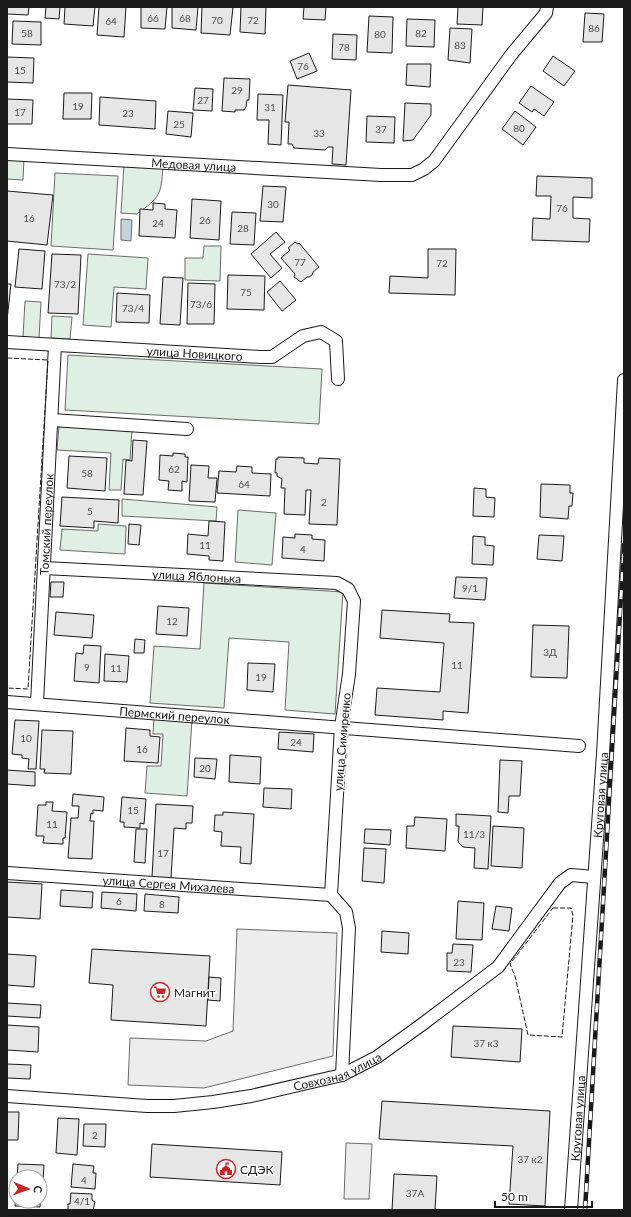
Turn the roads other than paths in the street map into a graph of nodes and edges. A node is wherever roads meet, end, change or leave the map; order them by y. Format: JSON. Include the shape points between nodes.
{"nodes":[{"id":1,"x":546,"y":10,"type":"edge"},
{"id":2,"x":7,"y":154,"type":"edge"},
{"id":3,"x":7,"y":342,"type":"edge"},
{"id":4,"x":55,"y":345,"type":"junction"},
{"id":5,"x":338,"y":379,"type":"dead end"},
{"id":6,"x":624,"y":380,"type":"edge"},
{"id":7,"x":52,"y":420,"type":"junction"},
{"id":8,"x":187,"y":429,"type":"dead end"},
{"id":9,"x":44,"y":568,"type":"junction"},
{"id":10,"x":348,"y":589,"type":"joint"},
{"id":11,"x":7,"y":702,"type":"edge"},
{"id":12,"x":37,"y":703,"type":"junction"},
{"id":13,"x":341,"y":727,"type":"junction"},
{"id":14,"x":579,"y":746,"type":"dead end"},
{"id":15,"x":7,"y":873,"type":"edge"},
{"id":16,"x":594,"y":877,"type":"junction"},
{"id":17,"x":331,"y":895,"type":"junction"},
{"id":18,"x":342,"y":1075,"type":"junction"},
{"id":19,"x":7,"y":1096,"type":"edge"},
{"id":20,"x":571,"y":1210,"type":"edge"}],
"edges":[{"from":1,"to":2,"type":"street","name":"Медовая улица","via":[[434,161],[412,175]]},
{"from":3,"to":4,"type":"street","name":"улица Новицкого"},
{"from":4,"to":5,"type":"street","name":"улица Новицкого","via":[[261,358],[272,357],[303,336],[320,332],[336,341]]},
{"from":4,"to":7,"type":"street","name":"Томский переулок"},
{"from":6,"to":16,"type":"street","name":"Круговая улица"},
{"from":7,"to":8,"type":"street"},
{"from":7,"to":9,"type":"street","name":"Томский переулок"},
{"from":9,"to":10,"type":"street","name":"улица Яблонька","via":[[337,583]]},
{"from":9,"to":12,"type":"street","name":"Томский переулок"},
{"from":10,"to":13,"type":"street","name":"улица Симиренко","via":[[354,601]]},
{"from":11,"to":12,"type":"street","name":"Пермский переулок"},
{"from":12,"to":13,"type":"street","name":"Пермский переулок"},
{"from":13,"to":14,"type":"street","name":"Пермский переулок"},
{"from":13,"to":17,"type":"street","name":"улица Симиренко"},
{"from":15,"to":17,"type":"street","name":"улица Сергея Михалева"},
{"from":16,"to":18,"type":"street","name":"Совхозная улица","via":[[571,875],[560,883],[498,968],[377,1057]]},
{"from":16,"to":20,"type":"street","name":"Круговая улица"},
{"from":17,"to":18,"type":"street","via":[[346,912],[348,928]]},
{"from":18,"to":19,"type":"street","name":"Совхозная улица","via":[[251,1096],[174,1106]]}]}
